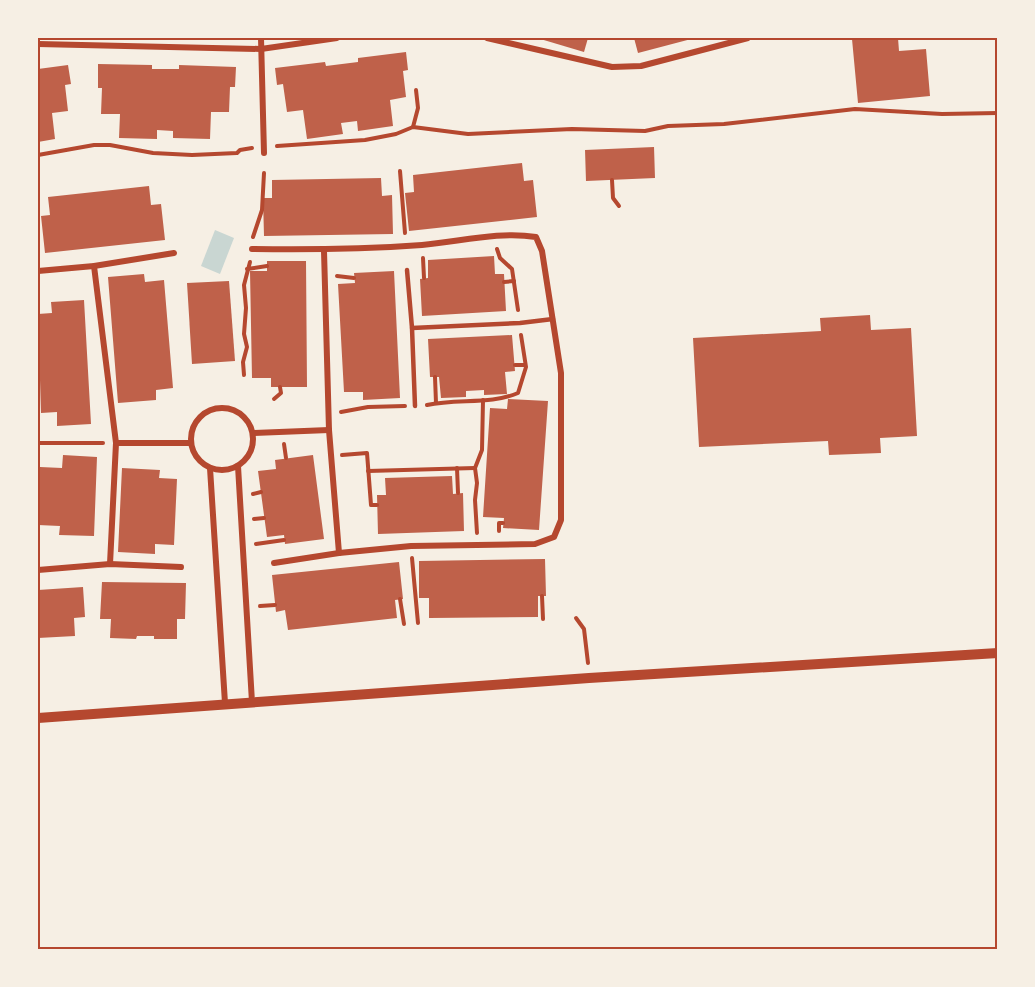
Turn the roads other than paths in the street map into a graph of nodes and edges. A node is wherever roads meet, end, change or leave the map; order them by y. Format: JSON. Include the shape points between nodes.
{"nodes":[{"id":1,"x":261,"y":38,"type":"edge"},
{"id":2,"x":337,"y":38,"type":"edge"},
{"id":3,"x":487,"y":38,"type":"edge"},
{"id":4,"x":748,"y":38,"type":"edge"},
{"id":5,"x":38,"y":44,"type":"edge"},
{"id":6,"x":261,"y":49,"type":"junction"},
{"id":7,"x":264,"y":150,"type":"road end"},
{"id":8,"x":252,"y":249,"type":"road end"},
{"id":9,"x":324,"y":251,"type":"junction"},
{"id":10,"x":174,"y":253,"type":"dead end"},
{"id":11,"x":94,"y":266,"type":"junction"},
{"id":12,"x":407,"y":270,"type":"dead end"},
{"id":13,"x":38,"y":271,"type":"edge"},
{"id":14,"x":553,"y":319,"type":"junction"},
{"id":15,"x":412,"y":328,"type":"junction"},
{"id":16,"x":416,"y":406,"type":"road end"},
{"id":17,"x":329,"y":430,"type":"junction"},
{"id":18,"x":253,"y":433,"type":"junction"},
{"id":19,"x":116,"y":443,"type":"junction"},
{"id":20,"x":190,"y":443,"type":"junction"},
{"id":21,"x":238,"y":466,"type":"junction"},
{"id":22,"x":210,"y":468,"type":"junction"},
{"id":23,"x":339,"y":554,"type":"junction"},
{"id":24,"x":274,"y":563,"type":"dead end"},
{"id":25,"x":110,"y":564,"type":"junction"},
{"id":26,"x":181,"y":567,"type":"dead end"},
{"id":27,"x":38,"y":570,"type":"edge"},
{"id":28,"x":998,"y":653,"type":"edge"},
{"id":29,"x":252,"y":702,"type":"junction"},
{"id":30,"x":225,"y":703,"type":"junction"},
{"id":31,"x":38,"y":718,"type":"edge"}],
"edges":[{"from":1,"to":6,"type":"street"},
{"from":2,"to":6,"type":"street"},
{"from":3,"to":4,"type":"street","via":[[612,67],[641,66]]},
{"from":5,"to":6,"type":"street"},
{"from":6,"to":7,"type":"street"},
{"from":8,"to":9,"type":"street"},
{"from":9,"to":14,"type":"street","via":[[496,236],[536,237],[542,251]]},
{"from":9,"to":17,"type":"street"},
{"from":10,"to":11,"type":"street"},
{"from":11,"to":13,"type":"street"},
{"from":11,"to":19,"type":"street"},
{"from":12,"to":15,"type":"lane"},
{"from":14,"to":15,"type":"lane"},
{"from":14,"to":23,"type":"street","via":[[561,374],[561,520],[554,537],[535,544],[411,546]]},
{"from":15,"to":16,"type":"lane"},
{"from":17,"to":18,"type":"street"},
{"from":17,"to":23,"type":"street"},
{"from":18,"to":20,"type":"street","via":[[242,415],[233,410],[212,409],[195,422]]},
{"from":18,"to":21,"type":"street","via":[[251,452]]},
{"from":19,"to":20,"type":"street"},
{"from":19,"to":25,"type":"street"},
{"from":20,"to":22,"type":"street","via":[[197,458]]},
{"from":21,"to":22,"type":"street","via":[[220,471]]},
{"from":21,"to":29,"type":"street"},
{"from":22,"to":30,"type":"street"},
{"from":23,"to":24,"type":"street"},
{"from":25,"to":26,"type":"street"},
{"from":25,"to":27,"type":"street"},
{"from":28,"to":29,"type":"street"},
{"from":29,"to":30,"type":"street"},
{"from":30,"to":31,"type":"street"}]}
